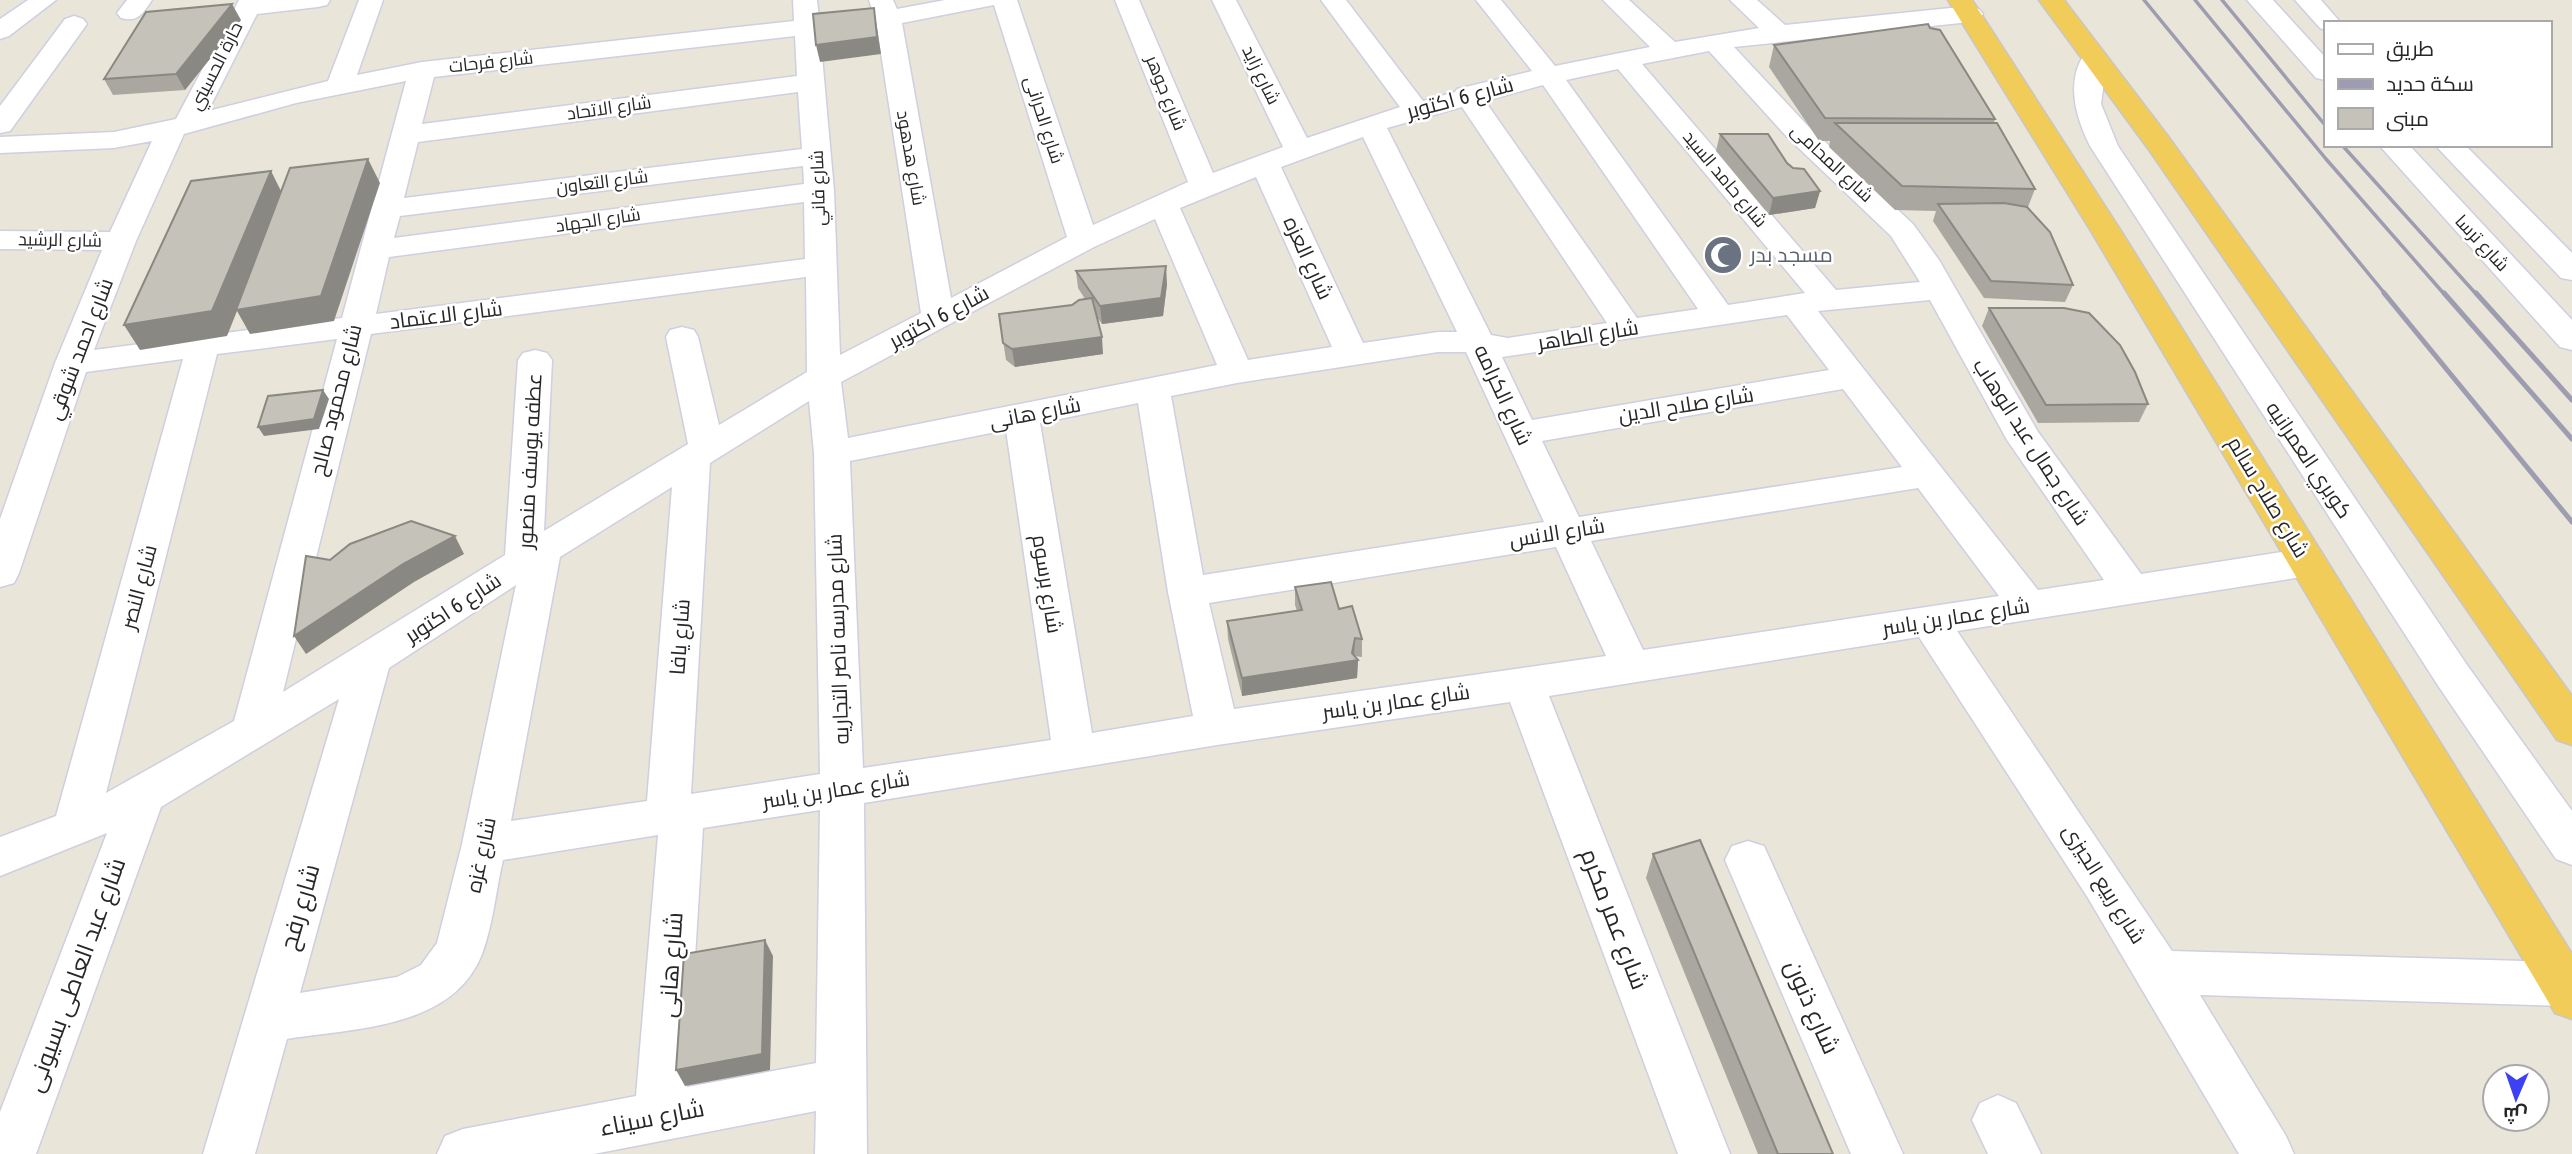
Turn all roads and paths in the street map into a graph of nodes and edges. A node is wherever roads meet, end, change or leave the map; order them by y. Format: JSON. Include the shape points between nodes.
{"nodes":[{"id":1,"x":44,"y":0,"type":"edge"},
{"id":2,"x":318,"y":0,"type":"edge"},
{"id":3,"x":371,"y":0,"type":"edge"},
{"id":4,"x":986,"y":0,"type":"edge"},
{"id":5,"x":1005,"y":0,"type":"edge"},
{"id":6,"x":1127,"y":0,"type":"edge"},
{"id":7,"x":1224,"y":0,"type":"edge"},
{"id":8,"x":1333,"y":0,"type":"edge"},
{"id":9,"x":1488,"y":0,"type":"edge"},
{"id":10,"x":1615,"y":0,"type":"edge"},
{"id":11,"x":1742,"y":0,"type":"edge"},
{"id":12,"x":2051,"y":0,"type":"edge"},
{"id":13,"x":2259,"y":0,"type":"edge"},
{"id":14,"x":2307,"y":0,"type":"edge"},
{"id":15,"x":249,"y":4,"type":"edge"},
{"id":16,"x":1965,"y":7,"type":"edge"},
{"id":17,"x":884,"y":9,"type":"edge"},
{"id":18,"x":805,"y":14,"type":"edge"},
{"id":19,"x":2327,"y":21,"type":"edge"},
{"id":20,"x":74,"y":24,"type":"dead end"},
{"id":21,"x":0,"y":31,"type":"edge"},
{"id":22,"x":1779,"y":33,"type":"junction"},
{"id":23,"x":1715,"y":42,"type":"junction"},
{"id":24,"x":1668,"y":50,"type":"junction"},
{"id":25,"x":1623,"y":58,"type":"junction"},
{"id":26,"x":2094,"y":59,"type":"junction"},
{"id":27,"x":422,"y":70,"type":"junction"},
{"id":28,"x":2324,"y":71,"type":"edge"},
{"id":29,"x":1549,"y":75,"type":"junction"},
{"id":30,"x":812,"y":82,"type":"junction"},
{"id":31,"x":339,"y":86,"type":"junction"},
{"id":32,"x":1467,"y":95,"type":"junction"},
{"id":33,"x":1416,"y":110,"type":"junction"},
{"id":34,"x":1371,"y":124,"type":"junction"},
{"id":35,"x":0,"y":125,"type":"edge"},
{"id":36,"x":179,"y":127,"type":"junction"},
{"id":37,"x":405,"y":135,"type":"junction"},
{"id":38,"x":0,"y":145,"type":"edge"},
{"id":39,"x":2395,"y":147,"type":"edge"},
{"id":40,"x":2451,"y":147,"type":"edge"},
{"id":41,"x":1298,"y":149,"type":"junction"},
{"id":42,"x":817,"y":156,"type":"junction"},
{"id":43,"x":1264,"y":162,"type":"junction"},
{"id":44,"x":1204,"y":186,"type":"junction"},
{"id":45,"x":820,"y":191,"type":"junction"},
{"id":46,"x":1163,"y":204,"type":"junction"},
{"id":47,"x":386,"y":209,"type":"junction"},
{"id":48,"x":0,"y":240,"type":"edge"},
{"id":49,"x":121,"y":241,"type":"junction"},
{"id":50,"x":1083,"y":241,"type":"junction"},
{"id":51,"x":376,"y":250,"type":"junction"},
{"id":52,"x":820,"y":266,"type":"junction"},
{"id":53,"x":2572,"y":271,"type":"edge"},
{"id":54,"x":1940,"y":290,"type":"junction"},
{"id":55,"x":1811,"y":302,"type":"junction"},
{"id":56,"x":1718,"y":314,"type":"junction"},
{"id":57,"x":938,"y":318,"type":"junction"},
{"id":58,"x":355,"y":327,"type":"junction"},
{"id":59,"x":1628,"y":329,"type":"junction"},
{"id":60,"x":682,"y":337,"type":"dead end"},
{"id":61,"x":2572,"y":340,"type":"edge"},
{"id":62,"x":1479,"y":344,"type":"junction"},
{"id":63,"x":203,"y":346,"type":"junction"},
{"id":64,"x":1352,"y":355,"type":"junction"},
{"id":65,"x":535,"y":360,"type":"dead end"},
{"id":66,"x":72,"y":363,"type":"junction"},
{"id":67,"x":1237,"y":372,"type":"junction"},
{"id":68,"x":824,"y":377,"type":"junction"},
{"id":69,"x":1851,"y":377,"type":"junction"},
{"id":70,"x":1153,"y":389,"type":"junction"},
{"id":71,"x":1021,"y":415,"type":"junction"},
{"id":72,"x":1520,"y":433,"type":"junction"},
{"id":73,"x":832,"y":453,"type":"junction"},
{"id":74,"x":700,"y":454,"type":"junction"},
{"id":75,"x":1926,"y":475,"type":"junction"},
{"id":76,"x":1567,"y":531,"type":"junction"},
{"id":77,"x":533,"y":556,"type":"junction"},
{"id":78,"x":2308,"y":562,"type":"junction"},
{"id":79,"x":0,"y":573,"type":"edge"},
{"id":80,"x":2131,"y":589,"type":"junction"},
{"id":81,"x":1187,"y":592,"type":"junction"},
{"id":82,"x":2028,"y":606,"type":"junction"},
{"id":83,"x":1928,"y":621,"type":"junction"},
{"id":84,"x":371,"y":660,"type":"junction"},
{"id":85,"x":1631,"y":667,"type":"junction"},
{"id":86,"x":1524,"y":684,"type":"junction"},
{"id":87,"x":1217,"y":728,"type":"junction"},
{"id":88,"x":2572,"y":729,"type":"edge"},
{"id":89,"x":253,"y":730,"type":"junction"},
{"id":90,"x":1074,"y":753,"type":"junction"},
{"id":91,"x":842,"y":789,"type":"junction"},
{"id":92,"x":143,"y":796,"type":"junction"},
{"id":93,"x":675,"y":815,"type":"junction"},
{"id":94,"x":75,"y":828,"type":"junction"},
{"id":95,"x":484,"y":844,"type":"junction"},
{"id":96,"x":2572,"y":846,"type":"edge"},
{"id":97,"x":0,"y":857,"type":"edge"},
{"id":98,"x":1748,"y":860,"type":"dead end"},
{"id":99,"x":2159,"y":972,"type":"junction"},
{"id":100,"x":2568,"y":990,"type":"edge"},
{"id":101,"x":268,"y":1020,"type":"junction"},
{"id":102,"x":841,"y":1082,"type":"junction"},
{"id":103,"x":660,"y":1117,"type":"junction"},
{"id":104,"x":10,"y":1154,"type":"edge"},
{"id":105,"x":229,"y":1154,"type":"edge"},
{"id":106,"x":463,"y":1154,"type":"edge"},
{"id":107,"x":841,"y":1154,"type":"edge"},
{"id":108,"x":1704,"y":1154,"type":"edge"},
{"id":109,"x":1877,"y":1154,"type":"edge"},
{"id":110,"x":2268,"y":1154,"type":"edge"}],
"edges":[{"from":1,"to":21,"type":"street"},
{"from":2,"to":15,"type":"street"},
{"from":3,"to":31,"type":"street"},
{"from":4,"to":17,"type":"street","name":"شارع فرحات"},
{"from":5,"to":50,"type":"street","name":"شارع الحرانى"},
{"from":6,"to":44,"type":"street","name":"شارع جوهر"},
{"from":7,"to":41,"type":"street","name":"شارع زايد"},
{"from":8,"to":33,"type":"street"},
{"from":9,"to":29,"type":"street"},
{"from":10,"to":24,"type":"street"},
{"from":11,"to":22,"type":"street"},
{"from":12,"to":26,"type":"highway"},
{"from":13,"to":28,"type":"street"},
{"from":14,"to":19,"type":"street"},
{"from":15,"to":36,"type":"street","name":"حارة الحسيني"},
{"from":16,"to":22,"type":"street","name":"شارع 6 اكتوبر"},
{"from":16,"to":78,"type":"highway","name":"شارع صلاح سالم"},
{"from":17,"to":18,"type":"street","name":"شارع فرحات"},
{"from":17,"to":57,"type":"street","name":"شارع هدهود"},
{"from":18,"to":27,"type":"street","name":"شارع فرحات"},
{"from":18,"to":30,"type":"street","name":"شارع فاني"},
{"from":20,"to":35,"type":"street"},
{"from":22,"to":23,"type":"street","name":"شارع 6 اكتوبر"},
{"from":23,"to":24,"type":"street","name":"شارع 6 اكتوبر"},
{"from":23,"to":54,"type":"street","name":"شارع المحامى","via":[[1797,131],[1902,230]]},
{"from":24,"to":25,"type":"street","name":"شارع 6 اكتوبر"},
{"from":25,"to":29,"type":"street","name":"شارع 6 اكتوبر"},
{"from":25,"to":55,"type":"street","name":"شارع حامد السيد"},
{"from":26,"to":88,"type":"highway","via":[[2157,141]]},
{"from":26,"to":96,"type":"street","name":"كوبري العمرانيه","via":[[2085,93],[2089,117],[2104,146],[2454,676]]},
{"from":27,"to":31,"type":"street","name":"شارع فرحات"},
{"from":27,"to":37,"type":"street","name":"شارع محمود صالح"},
{"from":29,"to":32,"type":"street","name":"شارع 6 اكتوبر"},
{"from":29,"to":56,"type":"street"},
{"from":30,"to":37,"type":"street","name":"شارع الاتحاد"},
{"from":30,"to":42,"type":"street","name":"شارع فاني"},
{"from":31,"to":36,"type":"street","name":"شارع فرحات"},
{"from":32,"to":33,"type":"street","name":"شارع 6 اكتوبر"},
{"from":32,"to":59,"type":"street"},
{"from":33,"to":34,"type":"street","name":"شارع 6 اكتوبر"},
{"from":34,"to":41,"type":"street","name":"شارع 6 اكتوبر"},
{"from":34,"to":62,"type":"street","name":"شارع الكرامه"},
{"from":36,"to":38,"type":"street","name":"شارع فرحات","via":[[114,140]]},
{"from":36,"to":49,"type":"street","name":"شارع احمد شوقي"},
{"from":37,"to":47,"type":"street","name":"شارع محمود صالح"},
{"from":39,"to":61,"type":"street","name":"شارع ترسا"},
{"from":40,"to":53,"type":"street"},
{"from":41,"to":43,"type":"street","name":"شارع 6 اكتوبر"},
{"from":42,"to":45,"type":"street","name":"شارع فاني"},
{"from":42,"to":47,"type":"street","name":"شارع التعاون"},
{"from":43,"to":44,"type":"street","name":"شارع 6 اكتوبر"},
{"from":43,"to":64,"type":"street","name":"شارع العزه"},
{"from":44,"to":46,"type":"street","name":"شارع 6 اكتوبر"},
{"from":45,"to":51,"type":"street","name":"شارع الجهاد"},
{"from":45,"to":52,"type":"street","name":"شارع فاني"},
{"from":46,"to":50,"type":"street","name":"شارع 6 اكتوبر"},
{"from":46,"to":67,"type":"street"},
{"from":47,"to":51,"type":"street","name":"شارع محمود صالح"},
{"from":48,"to":49,"type":"street","name":"شارع الرشيد"},
{"from":49,"to":66,"type":"street","name":"شارع احمد شوقي"},
{"from":50,"to":57,"type":"street","name":"شارع 6 اكتوبر"},
{"from":51,"to":58,"type":"street","name":"شارع محمود صالح"},
{"from":52,"to":58,"type":"street","name":"شارع الاعتماد"},
{"from":52,"to":68,"type":"street","name":"شارع فاني"},
{"from":54,"to":55,"type":"street","name":"شارع الطاهر"},
{"from":54,"to":80,"type":"street","name":"شارع جمال عبد الوهاب","via":[[2025,440]]},
{"from":55,"to":56,"type":"street","name":"شارع الطاهر"},
{"from":55,"to":69,"type":"street","name":"شارع حامد السيد"},
{"from":56,"to":59,"type":"street","name":"شارع الطاهر"},
{"from":57,"to":68,"type":"street","name":"شارع 6 اكتوبر"},
{"from":58,"to":63,"type":"street","name":"شارع الاعتماد"},
{"from":58,"to":89,"type":"street","name":"شارع محمود صالح"},
{"from":59,"to":62,"type":"street","name":"شارع الطاهر","via":[[1508,348]]},
{"from":60,"to":74,"type":"street","name":"شارع يافا"},
{"from":62,"to":64,"type":"street","name":"شارع الطاهر","via":[[1452,341]]},
{"from":62,"to":72,"type":"street","name":"شارع الكرامه"},
{"from":63,"to":66,"type":"street","name":"شارع الاعتماد"},
{"from":63,"to":94,"type":"street","name":"شارع النصر"},
{"from":64,"to":67,"type":"street","name":"شارع الطاهر"},
{"from":65,"to":77,"type":"street","name":"عطفه يوسف منصور"},
{"from":66,"to":79,"type":"street","name":"شارع احمد شوقي"},
{"from":67,"to":70,"type":"street","name":"شارع هانى"},
{"from":68,"to":73,"type":"street","name":"شارع مدرسه ناصر التجاريه"},
{"from":68,"to":74,"type":"street","name":"شارع 6 اكتوبر"},
{"from":69,"to":72,"type":"street","name":"شارع صلاح الدين"},
{"from":69,"to":75,"type":"street","name":"شارع حامد السيد"},
{"from":70,"to":71,"type":"street","name":"شارع هانى"},
{"from":70,"to":81,"type":"street"},
{"from":71,"to":73,"type":"street","name":"شارع هانى"},
{"from":71,"to":90,"type":"street","name":"شارع برسوم"},
{"from":72,"to":76,"type":"street","name":"شارع الكرامه"},
{"from":73,"to":91,"type":"street","name":"شارع مدرسه ناصر التجاريه"},
{"from":74,"to":77,"type":"street","name":"شارع 6 اكتوبر"},
{"from":74,"to":93,"type":"street","name":"شارع يافا"},
{"from":75,"to":76,"type":"street","name":"شارع الانس"},
{"from":75,"to":82,"type":"street","name":"شارع حامد السيد"},
{"from":76,"to":81,"type":"street","name":"شارع الانس"},
{"from":76,"to":85,"type":"street","name":"شارع الكرامه"},
{"from":77,"to":84,"type":"street","name":"شارع 6 اكتوبر"},
{"from":77,"to":95,"type":"street","name":"شارع غزه"},
{"from":78,"to":80,"type":"street","name":"شارع عمار بن ياسر"},
{"from":78,"to":100,"type":"highway","name":"شارع صلاح سالم"},
{"from":80,"to":82,"type":"street","name":"شارع عمار بن ياسر"},
{"from":81,"to":87,"type":"street"},
{"from":82,"to":83,"type":"street","name":"شارع عمار بن ياسر"},
{"from":83,"to":85,"type":"street","name":"شارع عمار بن ياسر"},
{"from":83,"to":99,"type":"street","name":"شارع ربيع الجيزى","via":[[2037,779]]},
{"from":84,"to":89,"type":"street","name":"شارع 6 اكتوبر"},
{"from":84,"to":101,"type":"street","name":"شارع رفح"},
{"from":85,"to":86,"type":"street","name":"شارع عمار بن ياسر"},
{"from":86,"to":87,"type":"street","name":"شارع عمار بن ياسر"},
{"from":86,"to":108,"type":"street","name":"شارع عمر مكرم"},
{"from":87,"to":90,"type":"street","name":"شارع عمار بن ياسر"},
{"from":89,"to":92,"type":"street","name":"شارع 6 اكتوبر"},
{"from":90,"to":91,"type":"street","name":"شارع عمار بن ياسر"},
{"from":91,"to":93,"type":"street","name":"شارع عمار بن ياسر"},
{"from":91,"to":102,"type":"street","name":"شارع مدرسه ناصر التجاريه"},
{"from":92,"to":94,"type":"street","name":"شارع 6 اكتوبر"},
{"from":92,"to":104,"type":"street","name":"شارع عبد العاطى بسيونى"},
{"from":93,"to":95,"type":"street","name":"شارع عمار بن ياسر"},
{"from":93,"to":103,"type":"street","name":"شارع هانى"},
{"from":94,"to":97,"type":"street","name":"شارع 6 اكتوبر"},
{"from":95,"to":101,"type":"street","name":"شارع غزه","via":[[459,953],[438,980],[404,998]]},
{"from":98,"to":109,"type":"street","name":"شارع ذنون"},
{"from":99,"to":100,"type":"street"},
{"from":99,"to":110,"type":"street","name":"شارع ربيع الجيزى"},
{"from":101,"to":105,"type":"street","name":"شارع رفح"},
{"from":102,"to":103,"type":"street","name":"شارع سيناء"},
{"from":102,"to":107,"type":"street","name":"شارع مدرسه ناصر التجاريه"},
{"from":103,"to":106,"type":"street","name":"شارع سيناء"}]}
